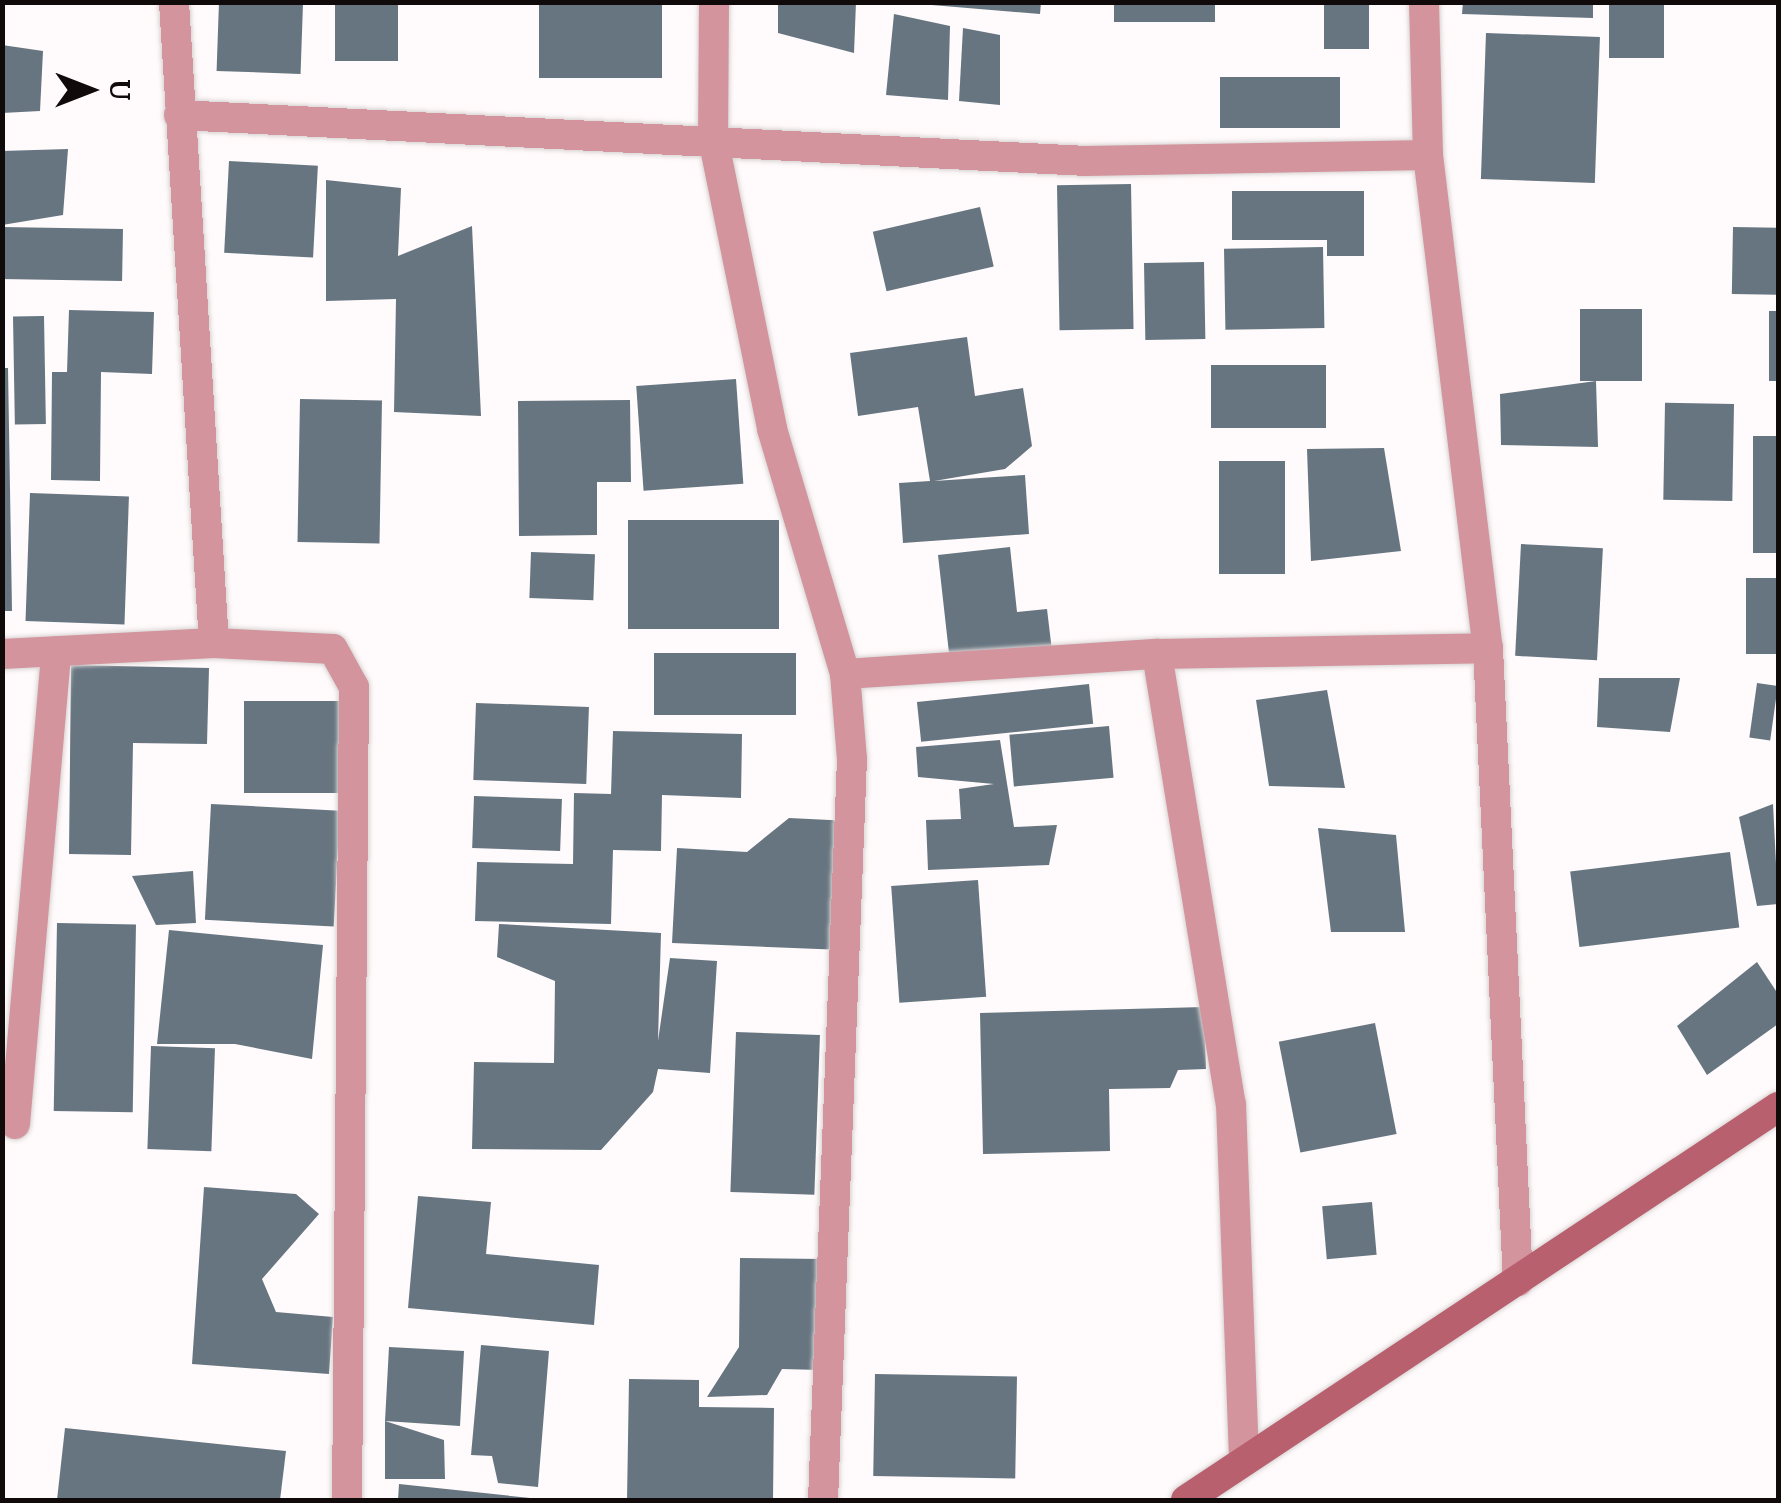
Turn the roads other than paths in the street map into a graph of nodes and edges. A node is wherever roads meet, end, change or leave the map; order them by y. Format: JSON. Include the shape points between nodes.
{"nodes":[{"id":1,"x":174,"y":2,"type":"edge"},
{"id":2,"x":714,"y":2,"type":"edge"},
{"id":3,"x":1424,"y":2,"type":"edge"},
{"id":4,"x":179,"y":115,"type":"junction"},
{"id":5,"x":713,"y":138,"type":"junction"},
{"id":6,"x":1428,"y":155,"type":"junction"},
{"id":7,"x":214,"y":642,"type":"junction"},
{"id":8,"x":1488,"y":648,"type":"junction"},
{"id":9,"x":56,"y":652,"type":"junction"},
{"id":10,"x":2,"y":654,"type":"edge"},
{"id":11,"x":1157,"y":654,"type":"junction"},
{"id":12,"x":845,"y":674,"type":"junction"},
{"id":13,"x":1778,"y":1107,"type":"edge"},
{"id":14,"x":15,"y":1124,"type":"dead end"},
{"id":15,"x":1518,"y":1281,"type":"junction"},
{"id":16,"x":1244,"y":1461,"type":"junction"},
{"id":17,"x":347,"y":1500,"type":"edge"},
{"id":18,"x":823,"y":1500,"type":"edge"},
{"id":19,"x":1186,"y":1500,"type":"edge"}],
"edges":[{"from":1,"to":4,"type":"street"},
{"from":2,"to":5,"type":"street"},
{"from":3,"to":6,"type":"street"},
{"from":4,"to":5,"type":"street"},
{"from":4,"to":7,"type":"street"},
{"from":5,"to":6,"type":"street","via":[[1086,161]]},
{"from":5,"to":12,"type":"street","via":[[772,429]]},
{"from":6,"to":8,"type":"street"},
{"from":7,"to":9,"type":"street"},
{"from":7,"to":17,"type":"street","via":[[332,649],[354,687]]},
{"from":8,"to":11,"type":"street"},
{"from":8,"to":15,"type":"street"},
{"from":9,"to":10,"type":"street"},
{"from":9,"to":14,"type":"street"},
{"from":11,"to":12,"type":"street"},
{"from":11,"to":16,"type":"street","via":[[1231,1104]]},
{"from":12,"to":18,"type":"street","via":[[853,853]]},
{"from":13,"to":15,"type":"street"},
{"from":15,"to":16,"type":"street"},
{"from":16,"to":19,"type":"street"}]}
